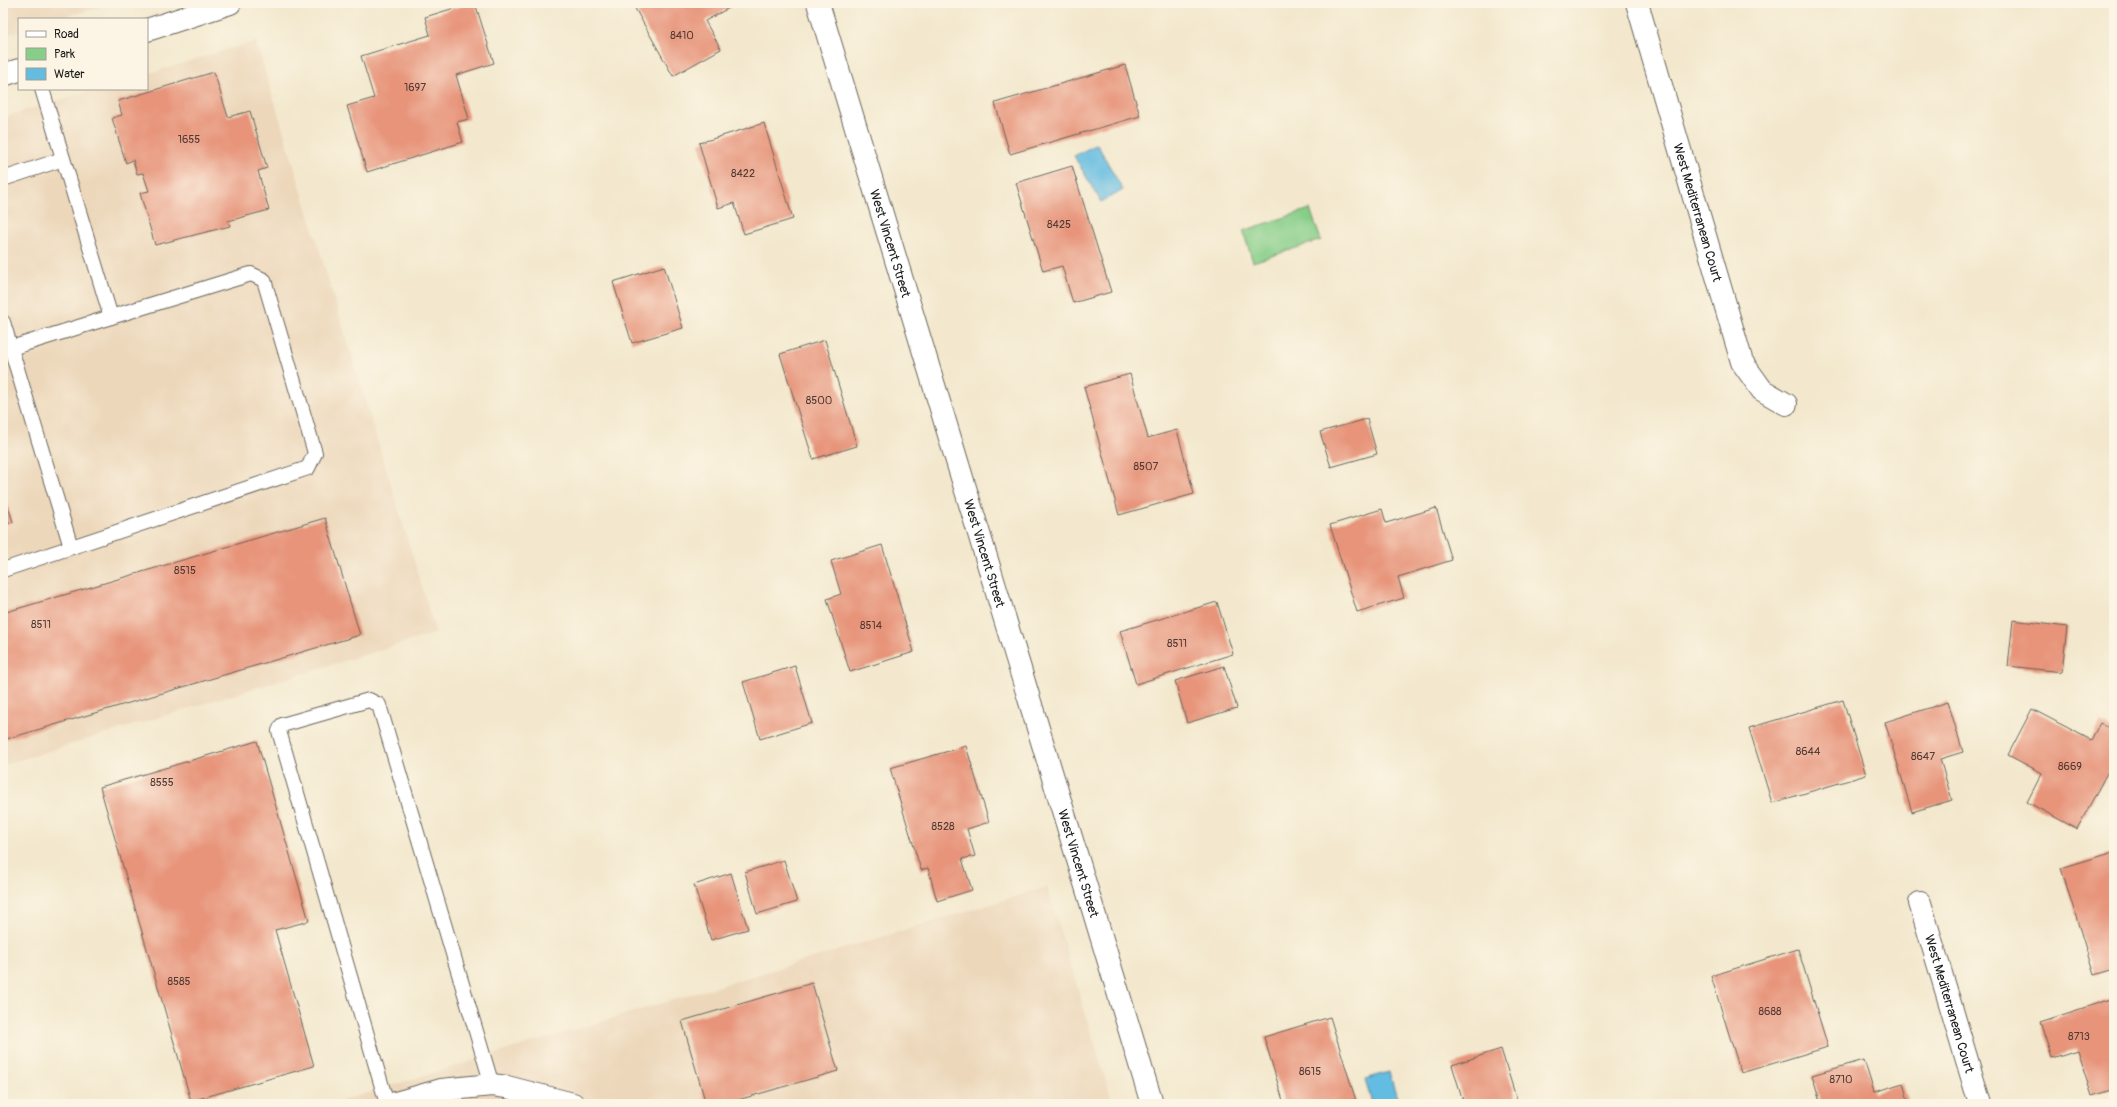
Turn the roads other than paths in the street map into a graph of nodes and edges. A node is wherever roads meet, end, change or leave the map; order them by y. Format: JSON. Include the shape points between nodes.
{"nodes":[{"id":1,"x":230,"y":3,"type":"edge"},
{"id":2,"x":818,"y":3,"type":"edge"},
{"id":3,"x":1637,"y":3,"type":"edge"},
{"id":4,"x":148,"y":30,"type":"edge"},
{"id":5,"x":18,"y":70,"type":"edge"},
{"id":6,"x":3,"y":75,"type":"edge"},
{"id":7,"x":42,"y":90,"type":"edge"},
{"id":8,"x":63,"y":159,"type":"junction"},
{"id":9,"x":3,"y":179,"type":"edge"},
{"id":10,"x":111,"y":317,"type":"junction"},
{"id":11,"x":3,"y":322,"type":"edge"},
{"id":12,"x":11,"y":348,"type":"junction"},
{"id":13,"x":1786,"y":404,"type":"dead end"},
{"id":14,"x":71,"y":547,"type":"junction"},
{"id":15,"x":3,"y":570,"type":"edge"},
{"id":16,"x":1920,"y":904,"type":"dead end"},
{"id":17,"x":492,"y":1085,"type":"junction"},
{"id":18,"x":387,"y":1104,"type":"edge"},
{"id":19,"x":392,"y":1104,"type":"edge"},
{"id":20,"x":573,"y":1104,"type":"edge"},
{"id":21,"x":1152,"y":1104,"type":"edge"},
{"id":22,"x":1980,"y":1104,"type":"edge"}],
"edges":[{"from":1,"to":4,"type":"street"},
{"from":2,"to":21,"type":"street","name":"West Vincent Street"},
{"from":3,"to":13,"type":"street","name":"West Mediterranean Court","via":[[1742,362],[1762,390]]},
{"from":5,"to":6,"type":"street"},
{"from":7,"to":8,"type":"lane"},
{"from":8,"to":9,"type":"lane"},
{"from":8,"to":10,"type":"lane"},
{"from":10,"to":12,"type":"lane"},
{"from":10,"to":14,"type":"lane","via":[[251,274],[264,280],[316,453],[308,468]]},
{"from":11,"to":12,"type":"lane"},
{"from":12,"to":14,"type":"lane"},
{"from":14,"to":15,"type":"lane"},
{"from":16,"to":22,"type":"street","name":"West Mediterranean Court"},
{"from":17,"to":18,"type":"lane","via":[[379,704],[369,700],[282,725],[279,731]]},
{"from":17,"to":19,"type":"street","via":[[441,1090]]},
{"from":17,"to":20,"type":"street"}]}
